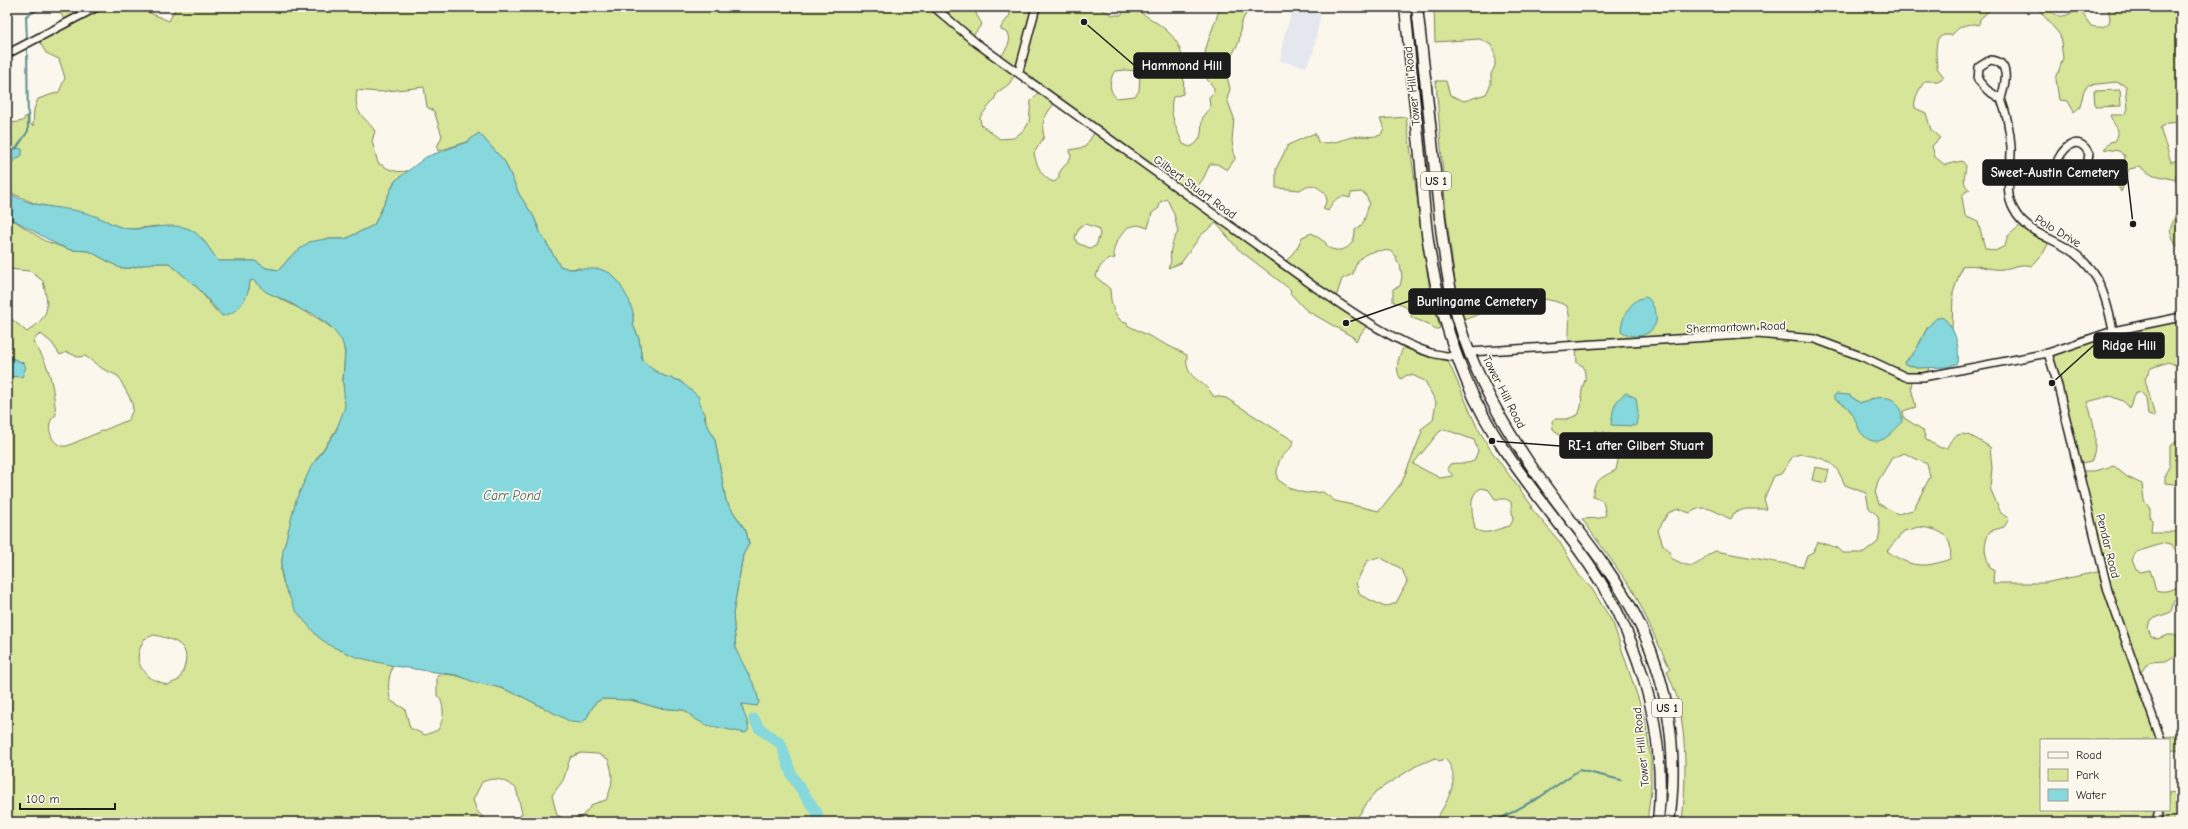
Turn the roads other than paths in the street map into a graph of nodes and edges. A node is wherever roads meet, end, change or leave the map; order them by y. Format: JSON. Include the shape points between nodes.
{"nodes":[{"id":1,"x":97,"y":7,"type":"edge"},
{"id":2,"x":934,"y":7,"type":"edge"},
{"id":3,"x":1036,"y":7,"type":"edge"},
{"id":4,"x":1405,"y":7,"type":"edge"},
{"id":5,"x":1413,"y":7,"type":"edge"},
{"id":6,"x":1417,"y":7,"type":"edge"},
{"id":7,"x":1419,"y":21,"type":"junction"},
{"id":8,"x":7,"y":54,"type":"edge"},
{"id":9,"x":1019,"y":71,"type":"junction"},
{"id":10,"x":2001,"y":99,"type":"junction"},
{"id":11,"x":2056,"y":165,"type":"junction"},
{"id":12,"x":2011,"y":173,"type":"junction"},
{"id":13,"x":2181,"y":317,"type":"edge"},
{"id":14,"x":2113,"y":331,"type":"junction"},
{"id":15,"x":1469,"y":352,"type":"junction"},
{"id":16,"x":2048,"y":353,"type":"junction"},
{"id":17,"x":1458,"y":358,"type":"junction"},
{"id":18,"x":2161,"y":739,"type":"edge"},
{"id":19,"x":2159,"y":811,"type":"edge"},
{"id":20,"x":1658,"y":822,"type":"edge"},
{"id":21,"x":1669,"y":822,"type":"edge"},
{"id":22,"x":2156,"y":822,"type":"edge"}],
"edges":[{"from":1,"to":8,"type":"street"},
{"from":2,"to":9,"type":"street","name":"Gilbert Stuart Road","via":[[975,42]]},
{"from":3,"to":9,"type":"street"},
{"from":4,"to":17,"type":"highway","name":"Tower Hill Road","number":"US 1","via":[[1429,247],[1446,322]]},
{"from":5,"to":7,"type":"highway","via":[[1414,15]]},
{"from":6,"to":7,"type":"highway","name":"Tower Hill Road","number":"US 1"},
{"from":7,"to":15,"type":"highway","name":"Tower Hill Road","number":"US 1","via":[[1443,253],[1450,291]]},
{"from":9,"to":17,"type":"street","name":"Gilbert Stuart Road","via":[[1284,266],[1342,305],[1418,348]]},
{"from":10,"to":10,"type":"street","name":"Polo Drive","via":[[1978,80],[1979,67],[1986,62],[2000,62],[2004,69],[2005,84]]},
{"from":10,"to":12,"type":"street","name":"Polo Drive","via":[[2010,131]]},
{"from":11,"to":11,"type":"street","via":[[2066,171],[2081,171],[2087,165],[2089,154],[2081,145],[2072,144],[2064,149]]},
{"from":11,"to":12,"type":"street","via":[[2029,173]]},
{"from":12,"to":14,"type":"street","name":"Polo Drive","via":[[2008,193],[2013,210],[2038,233],[2068,248],[2088,264],[2104,292]]},
{"from":13,"to":14,"type":"street","name":"Shermantown Road"},
{"from":14,"to":16,"type":"street","name":"Shermantown Road"},
{"from":15,"to":16,"type":"street","name":"Shermantown Road","via":[[1757,334],[1783,335],[1815,339],[1906,377],[1923,378]]},
{"from":15,"to":21,"type":"highway","name":"Tower Hill Road","number":"US 1","via":[[1511,436],[1610,573],[1644,633],[1660,677],[1670,722],[1673,770]]},
{"from":16,"to":18,"type":"street","name":"Pendar Road","via":[[2108,591]]},
{"from":17,"to":20,"type":"highway","name":"Tower Hill Road","number":"US 1","via":[[1467,382],[1498,443],[1592,569],[1628,635],[1644,678],[1654,724],[1658,771]]},
{"from":19,"to":22,"type":"street"}]}
